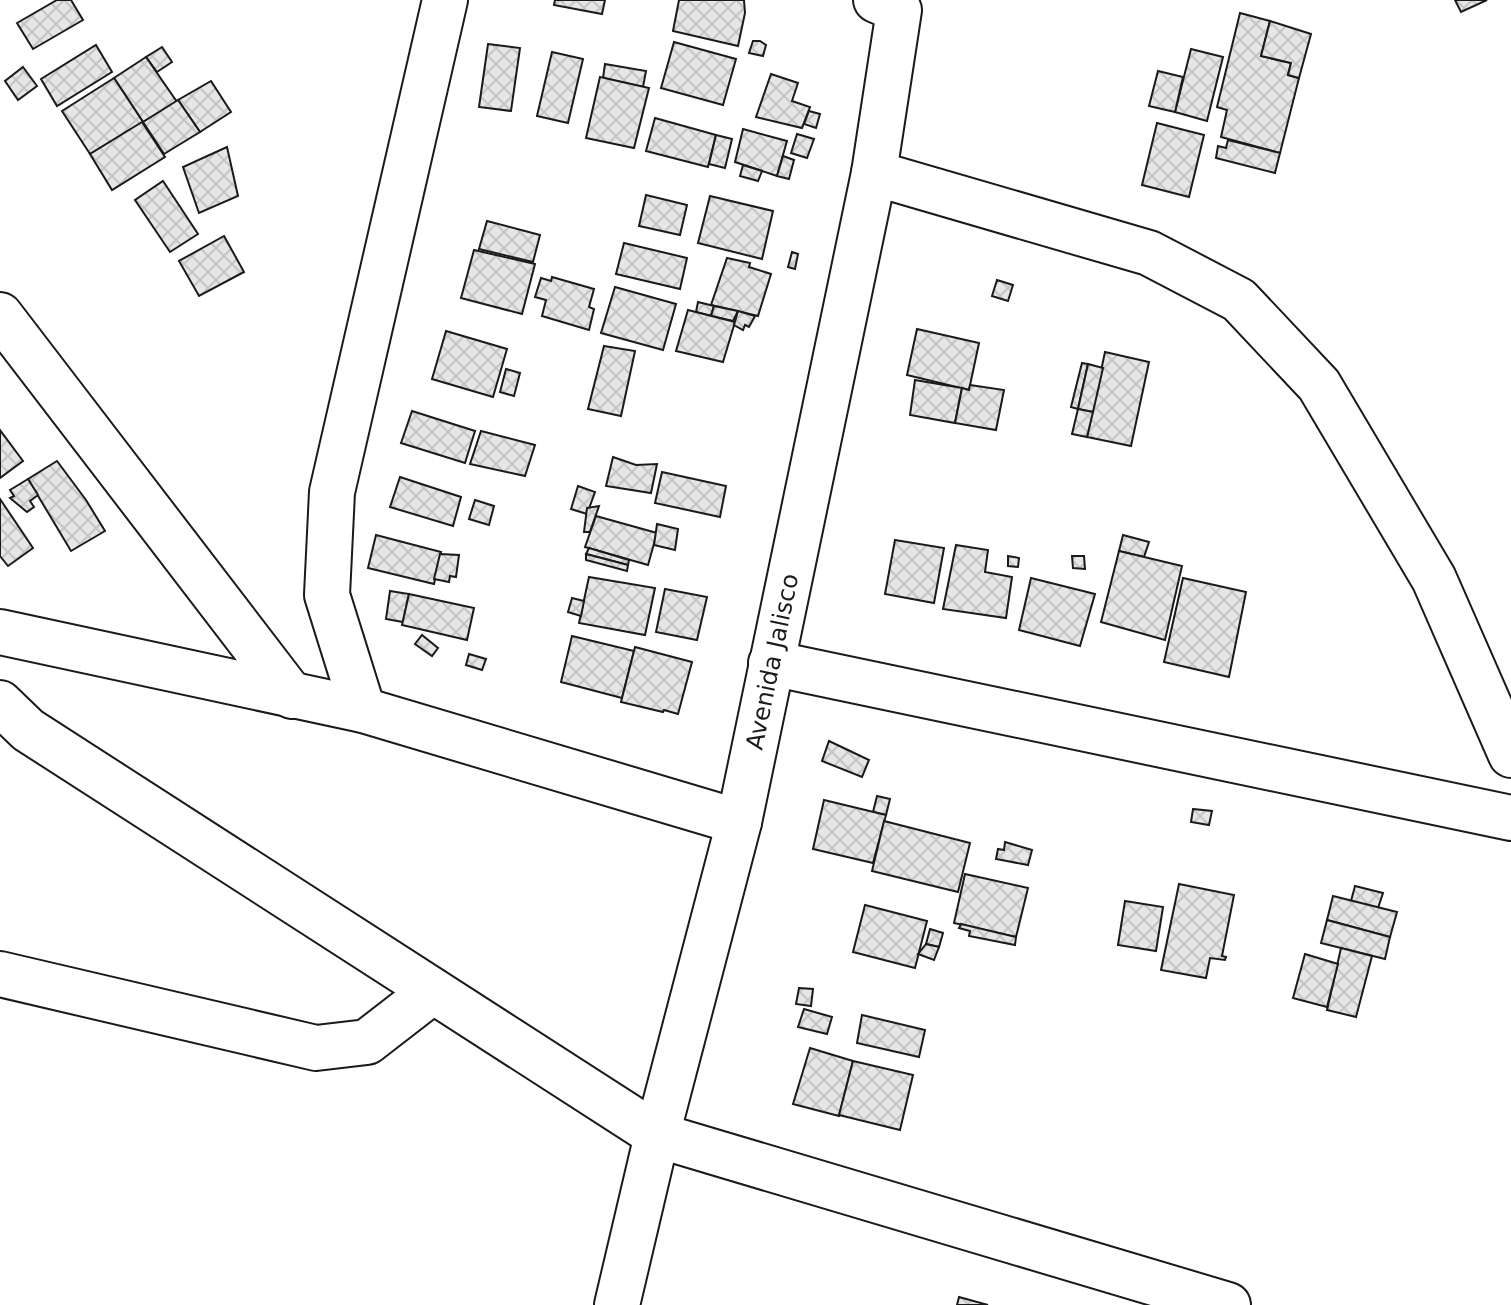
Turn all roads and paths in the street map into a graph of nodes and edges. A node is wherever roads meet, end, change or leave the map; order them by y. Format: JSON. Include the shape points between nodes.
{"nodes":[{"id":1,"x":445,"y":0,"type":"edge"},
{"id":2,"x":888,"y":5,"type":"edge"},
{"id":3,"x":874,"y":173,"type":"junction"},
{"id":4,"x":0,"y":315,"type":"edge"},
{"id":5,"x":0,"y":632,"type":"edge"},
{"id":6,"x":771,"y":663,"type":"junction"},
{"id":7,"x":292,"y":696,"type":"junction"},
{"id":8,"x":0,"y":703,"type":"edge"},
{"id":9,"x":363,"y":710,"type":"junction"},
{"id":10,"x":1511,"y":755,"type":"edge"},
{"id":11,"x":1511,"y":818,"type":"edge"},
{"id":12,"x":739,"y":822,"type":"junction"},
{"id":13,"x":0,"y":974,"type":"edge"},
{"id":14,"x":433,"y":991,"type":"junction"},
{"id":15,"x":657,"y":1135,"type":"junction"},
{"id":16,"x":1204,"y":1302,"type":"edge"},
{"id":17,"x":617,"y":1305,"type":"edge"}],
"edges":[{"from":1,"to":9,"type":"street","via":[[332,492],[327,595]]},
{"from":2,"to":3,"type":"street","name":"Avenida Jalisco"},
{"from":3,"to":6,"type":"street","name":"Avenida Jalisco"},
{"from":3,"to":10,"type":"street","via":[[1149,253],[1239,300],[1319,385],[1335,410],[1434,579]]},
{"from":4,"to":7,"type":"street"},
{"from":5,"to":7,"type":"street"},
{"from":6,"to":11,"type":"street"},
{"from":6,"to":12,"type":"street","name":"Avenida Jalisco"},
{"from":7,"to":9,"type":"street"},
{"from":8,"to":14,"type":"street","via":[[28,730]]},
{"from":9,"to":12,"type":"street"},
{"from":12,"to":15,"type":"street","name":"Avenida Jalisco"},
{"from":13,"to":14,"type":"street","via":[[316,1048],[367,1042]]},
{"from":14,"to":15,"type":"street"},
{"from":15,"to":16,"type":"street"},
{"from":15,"to":17,"type":"street","name":"Avenida Jalisco"}]}
